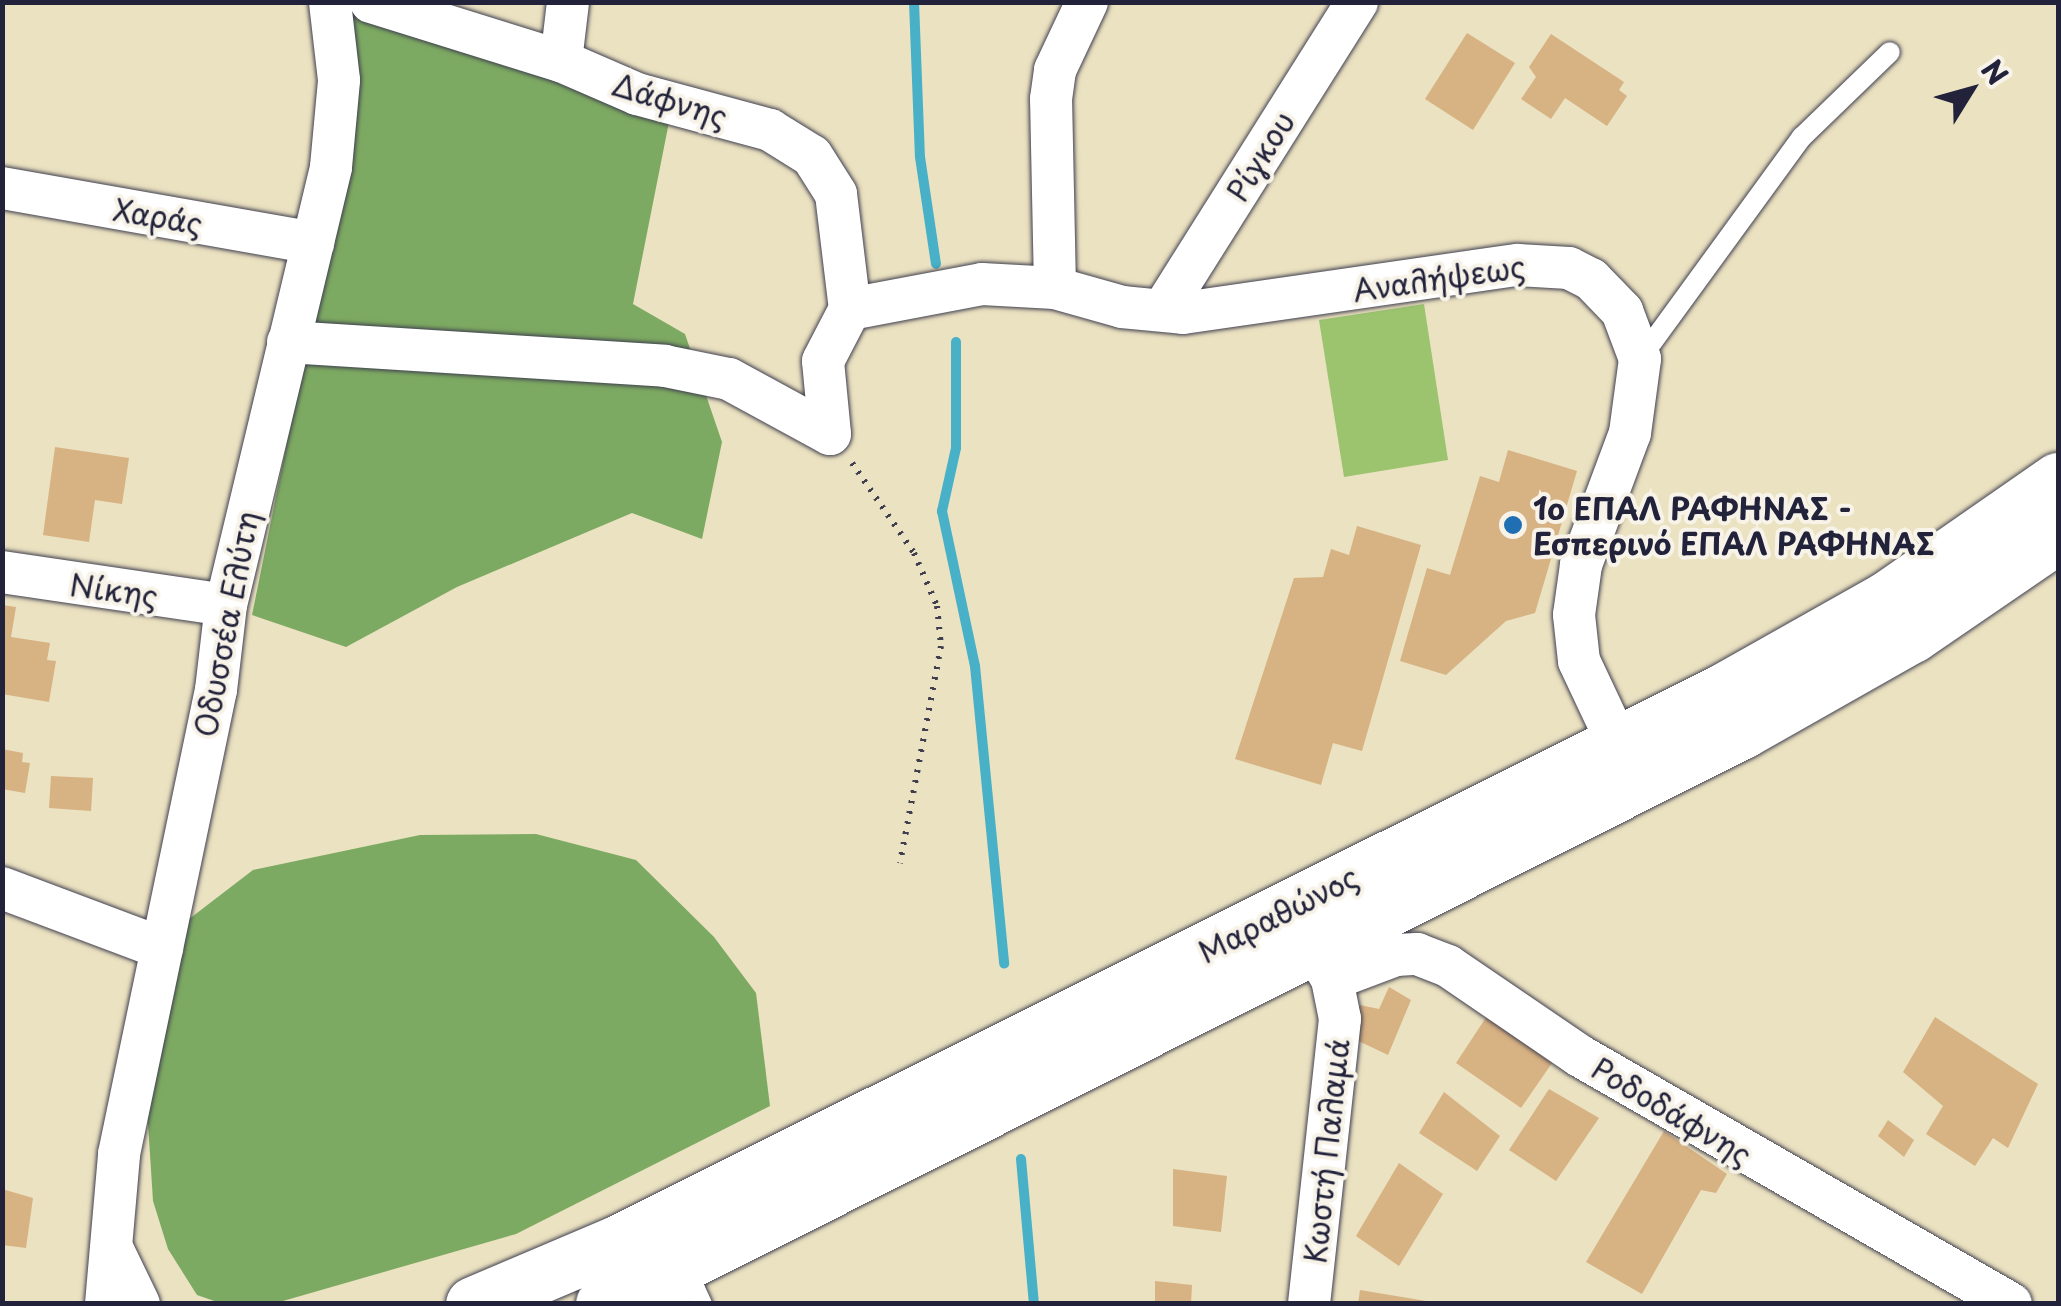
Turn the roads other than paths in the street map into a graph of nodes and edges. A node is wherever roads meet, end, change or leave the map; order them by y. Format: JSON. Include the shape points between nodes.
{"nodes":[{"id":1,"x":330,"y":2,"type":"edge"},
{"id":2,"x":371,"y":2,"type":"edge"},
{"id":3,"x":568,"y":2,"type":"edge"},
{"id":4,"x":1087,"y":2,"type":"edge"},
{"id":5,"x":1357,"y":2,"type":"edge"},
{"id":6,"x":1890,"y":52,"type":"dead end"},
{"id":7,"x":560,"y":61,"type":"junction"},
{"id":8,"x":2,"y":188,"type":"edge"},
{"id":9,"x":313,"y":242,"type":"junction"},
{"id":10,"x":1055,"y":288,"type":"junction"},
{"id":11,"x":850,"y":308,"type":"junction"},
{"id":12,"x":1163,"y":310,"type":"junction"},
{"id":13,"x":288,"y":342,"type":"junction"},
{"id":14,"x":1640,"y":359,"type":"junction"},
{"id":15,"x":2058,"y":480,"type":"edge"},
{"id":16,"x":2058,"y":536,"type":"edge"},
{"id":17,"x":2,"y":572,"type":"edge"},
{"id":18,"x":226,"y":605,"type":"junction"},
{"id":19,"x":1618,"y":744,"type":"junction"},
{"id":20,"x":2,"y":888,"type":"edge"},
{"id":21,"x":162,"y":948,"type":"junction"},
{"id":22,"x":1322,"y":962,"type":"junction"},
{"id":23,"x":112,"y":1248,"type":"junction"},
{"id":24,"x":106,"y":1304,"type":"edge"},
{"id":25,"x":139,"y":1304,"type":"edge"},
{"id":26,"x":472,"y":1304,"type":"edge"},
{"id":27,"x":603,"y":1304,"type":"edge"},
{"id":28,"x":656,"y":1304,"type":"edge"},
{"id":29,"x":702,"y":1304,"type":"edge"},
{"id":30,"x":1309,"y":1304,"type":"edge"},
{"id":31,"x":2011,"y":1304,"type":"edge"}],
"edges":[{"from":1,"to":9,"type":"street","name":"Οδυσσέα Ελύτη","via":[[339,80]]},
{"from":2,"to":7,"type":"street","name":"Δάφνης"},
{"from":3,"to":7,"type":"street"},
{"from":4,"to":10,"type":"street","via":[[1060,58],[1050,100]]},
{"from":5,"to":12,"type":"street","name":"Ρίγκου"},
{"from":6,"to":14,"type":"lane","via":[[1802,138]]},
{"from":7,"to":11,"type":"street","name":"Δάφνης","via":[[637,94],[770,130],[812,156],[836,194]]},
{"from":8,"to":9,"type":"street","name":"Χαράς"},
{"from":9,"to":13,"type":"street","name":"Οδυσσέα Ελύτη"},
{"from":10,"to":11,"type":"street","name":"Αναλήψεως","via":[[982,284]]},
{"from":10,"to":12,"type":"street","name":"Αναλήψεως"},
{"from":11,"to":13,"type":"street","via":[[823,362],[820,388],[830,434],[729,379],[665,366]]},
{"from":12,"to":14,"type":"street","name":"Αναλήψεως","via":[[1548,264],[1570,268],[1606,292],[1635,336]]},
{"from":13,"to":18,"type":"street","name":"Οδυσσέα Ελύτη"},
{"from":14,"to":19,"type":"street","via":[[1630,433],[1581,565],[1574,616],[1580,661]]},
{"from":15,"to":19,"type":"main road","name":"Μαραθώνος","via":[[1888,598]]},
{"from":16,"to":22,"type":"main road","name":"Μαραθώνος","via":[[1926,626],[1798,701]]},
{"from":17,"to":18,"type":"street","name":"Νίκης"},
{"from":18,"to":21,"type":"street","name":"Οδυσσέα Ελύτη","via":[[216,690]]},
{"from":19,"to":26,"type":"main road","name":"Μαραθώνος","via":[[616,1243]]},
{"from":20,"to":21,"type":"street"},
{"from":21,"to":23,"type":"street","name":"Οδυσσέα Ελύτη","via":[[119,1154]]},
{"from":22,"to":27,"type":"main road","name":"Μαραθώνος"},
{"from":22,"to":30,"type":"street","name":"Κωστή Παλαμά","via":[[1339,1034]]},
{"from":22,"to":31,"type":"street","name":"Ροδοδάφνης","via":[[1417,954],[1448,966],[1580,1056]]},
{"from":23,"to":24,"type":"street","name":"Οδυσσέα Ελύτη"},
{"from":23,"to":25,"type":"street"},
{"from":28,"to":29,"type":"lane","via":[[689,1288]]}]}
